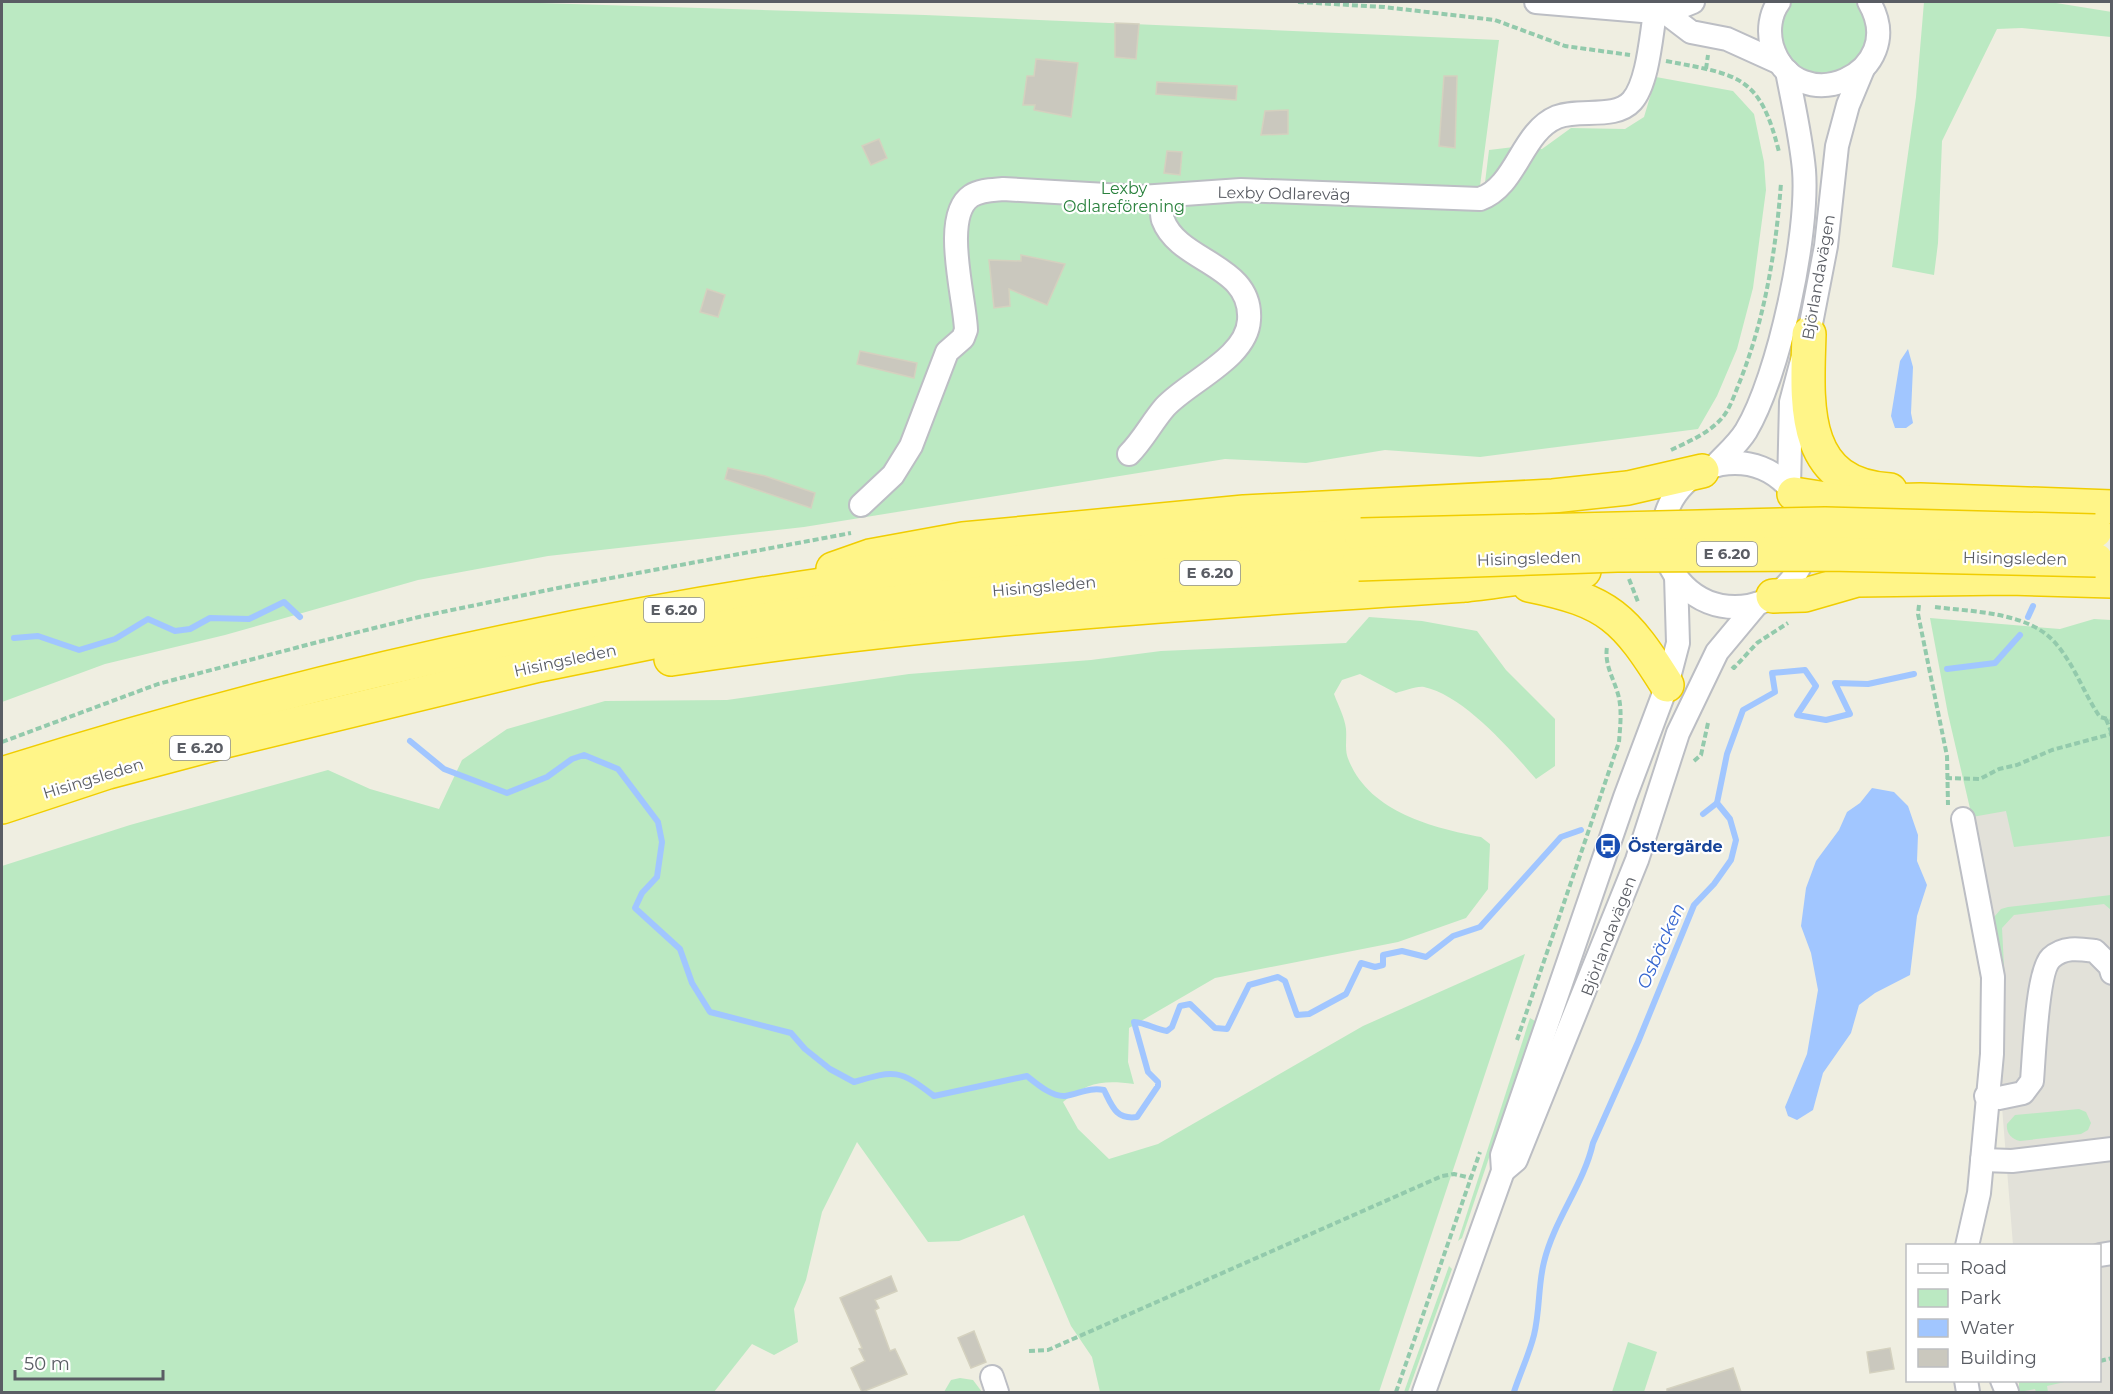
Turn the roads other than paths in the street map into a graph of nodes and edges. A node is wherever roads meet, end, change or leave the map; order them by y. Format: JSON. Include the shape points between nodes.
{"nodes":[{"id":1,"x":1536,"y":2,"type":"edge"},
{"id":2,"x":1693,"y":2,"type":"edge"},
{"id":3,"x":1779,"y":2,"type":"edge"},
{"id":4,"x":1874,"y":6,"type":"edge"},
{"id":5,"x":1661,"y":13,"type":"junction"},
{"id":6,"x":1783,"y":67,"type":"junction"},
{"id":7,"x":1863,"y":69,"type":"junction"},
{"id":8,"x":1162,"y":198,"type":"junction"},
{"id":9,"x":1809,"y":334,"type":"junction"},
{"id":10,"x":1129,"y":454,"type":"dead end"},
{"id":11,"x":1709,"y":468,"type":"junction"},
{"id":12,"x":1791,"y":491,"type":"junction"},
{"id":13,"x":1920,"y":500,"type":"junction"},
{"id":14,"x":861,"y":505,"type":"dead end"},
{"id":15,"x":2112,"y":507,"type":"edge"},
{"id":16,"x":2112,"y":532,"type":"edge"},
{"id":17,"x":1360,"y":549,"type":"junction"},
{"id":18,"x":2112,"y":560,"type":"edge"},
{"id":19,"x":1673,"y":573,"type":"junction"},
{"id":20,"x":1507,"y":581,"type":"junction"},
{"id":21,"x":2112,"y":581,"type":"edge"},
{"id":22,"x":743,"y":598,"type":"junction"},
{"id":23,"x":1765,"y":600,"type":"junction"},
{"id":24,"x":1667,"y":685,"type":"junction"},
{"id":25,"x":402,"y":698,"type":"junction"},
{"id":26,"x":2,"y":774,"type":"edge"},
{"id":27,"x":2,"y":807,"type":"edge"},
{"id":28,"x":1956,"y":814,"type":"road end"},
{"id":29,"x":2112,"y":973,"type":"edge"},
{"id":30,"x":1986,"y":1096,"type":"junction"},
{"id":31,"x":2112,"y":1149,"type":"edge"},
{"id":32,"x":1982,"y":1160,"type":"junction"},
{"id":33,"x":1503,"y":1171,"type":"junction"},
{"id":34,"x":1967,"y":1244,"type":"edge"},
{"id":35,"x":1424,"y":1392,"type":"edge"}],
"edges":[{"from":1,"to":5,"type":"street"},
{"from":2,"to":5,"type":"street"},
{"from":3,"to":6,"type":"street","name":"Björlandavägen","via":[[1770,34]]},
{"from":4,"to":7,"type":"street","name":"Björlandavägen","via":[[1876,47]]},
{"from":5,"to":6,"type":"street","via":[[1691,32],[1727,39]]},
{"from":5,"to":8,"type":"street","name":"Lexby Odlareväg","via":[[1639,92],[1629,104],[1616,110],[1555,117],[1532,139],[1497,189],[1480,199],[1241,190]]},
{"from":6,"to":7,"type":"street","via":[[1808,83],[1820,85],[1843,82]]},
{"from":6,"to":11,"type":"street","name":"Björlandavägen","via":[[1804,170],[1798,257],[1779,345],[1760,398],[1746,430]]},
{"from":7,"to":9,"type":"street","name":"Björlandavägen","via":[[1837,146],[1826,246]]},
{"from":8,"to":10,"type":"street","via":[[1163,220],[1170,231],[1230,276],[1248,302],[1249,322],[1240,344],[1166,407]]},
{"from":8,"to":14,"type":"street","name":"Lexby Odlareväg","via":[[1003,189],[971,196],[956,224],[966,330],[947,352],[911,446],[893,475]]},
{"from":9,"to":12,"type":"street","name":"Björlandavägen","via":[[1791,402]]},
{"from":9,"to":13,"type":"highway","via":[[1808,415],[1830,466],[1856,485],[1899,491]]},
{"from":11,"to":12,"type":"street","via":[[1736,463],[1756,466],[1774,474]]},
{"from":11,"to":19,"type":"street","via":[[1677,492],[1666,514],[1663,538]]},
{"from":11,"to":22,"type":"highway","via":[[1628,488],[1553,496],[1244,512],[963,539],[870,556]]},
{"from":12,"to":13,"type":"highway","via":[[1845,502]]},
{"from":12,"to":23,"type":"street","via":[[1806,526],[1805,550],[1797,572]]},
{"from":13,"to":15,"type":"highway"},
{"from":16,"to":17,"type":"highway","name":"Hisingsleden","number":"E 6.20","bridge":true,"via":[[1826,524]]},
{"from":17,"to":18,"type":"highway","name":"Hisingsleden","number":"E 6.20","bridge":true},
{"from":17,"to":22,"type":"highway","name":"Hisingsleden","number":"E 6.20","via":[[1126,552],[837,583]]},
{"from":17,"to":25,"type":"highway","name":"Hisingsleden","number":"E 6.20","via":[[751,622],[539,664]]},
{"from":19,"to":20,"type":"highway","via":[[1629,568],[1528,575]]},
{"from":19,"to":23,"type":"street","via":[[1688,590],[1712,603],[1739,607]]},
{"from":19,"to":24,"type":"street","name":"Björlandavägen","via":[[1678,643]]},
{"from":20,"to":24,"type":"highway","via":[[1569,593],[1593,603],[1638,639]]},
{"from":20,"to":25,"type":"highway","via":[[1180,605],[793,640]]},
{"from":21,"to":23,"type":"highway","via":[[1857,580],[1805,595]]},
{"from":22,"to":26,"type":"highway","name":"Hisingsleden","number":"E 6.20","via":[[528,635],[396,664],[131,734]]},
{"from":23,"to":33,"type":"street","name":"Björlandavägen","via":[[1717,651],[1678,733],[1637,860],[1577,1014],[1516,1160]]},
{"from":24,"to":33,"type":"street","name":"Björlandavägen","via":[[1502,1155]]},
{"from":25,"to":27,"type":"highway","name":"Hisingsleden","number":"E 6.20","via":[[108,772]]},
{"from":28,"to":30,"type":"street","via":[[1993,977],[1992,1054]]},
{"from":29,"to":30,"type":"street","via":[[2095,951],[2070,948],[2050,958],[2042,977],[2032,1082],[2023,1093],[1999,1098]]},
{"from":30,"to":32,"type":"street"},
{"from":31,"to":32,"type":"street","via":[[2012,1161]]},
{"from":32,"to":34,"type":"street"},
{"from":33,"to":35,"type":"street","name":"Björlandavägen"}]}
